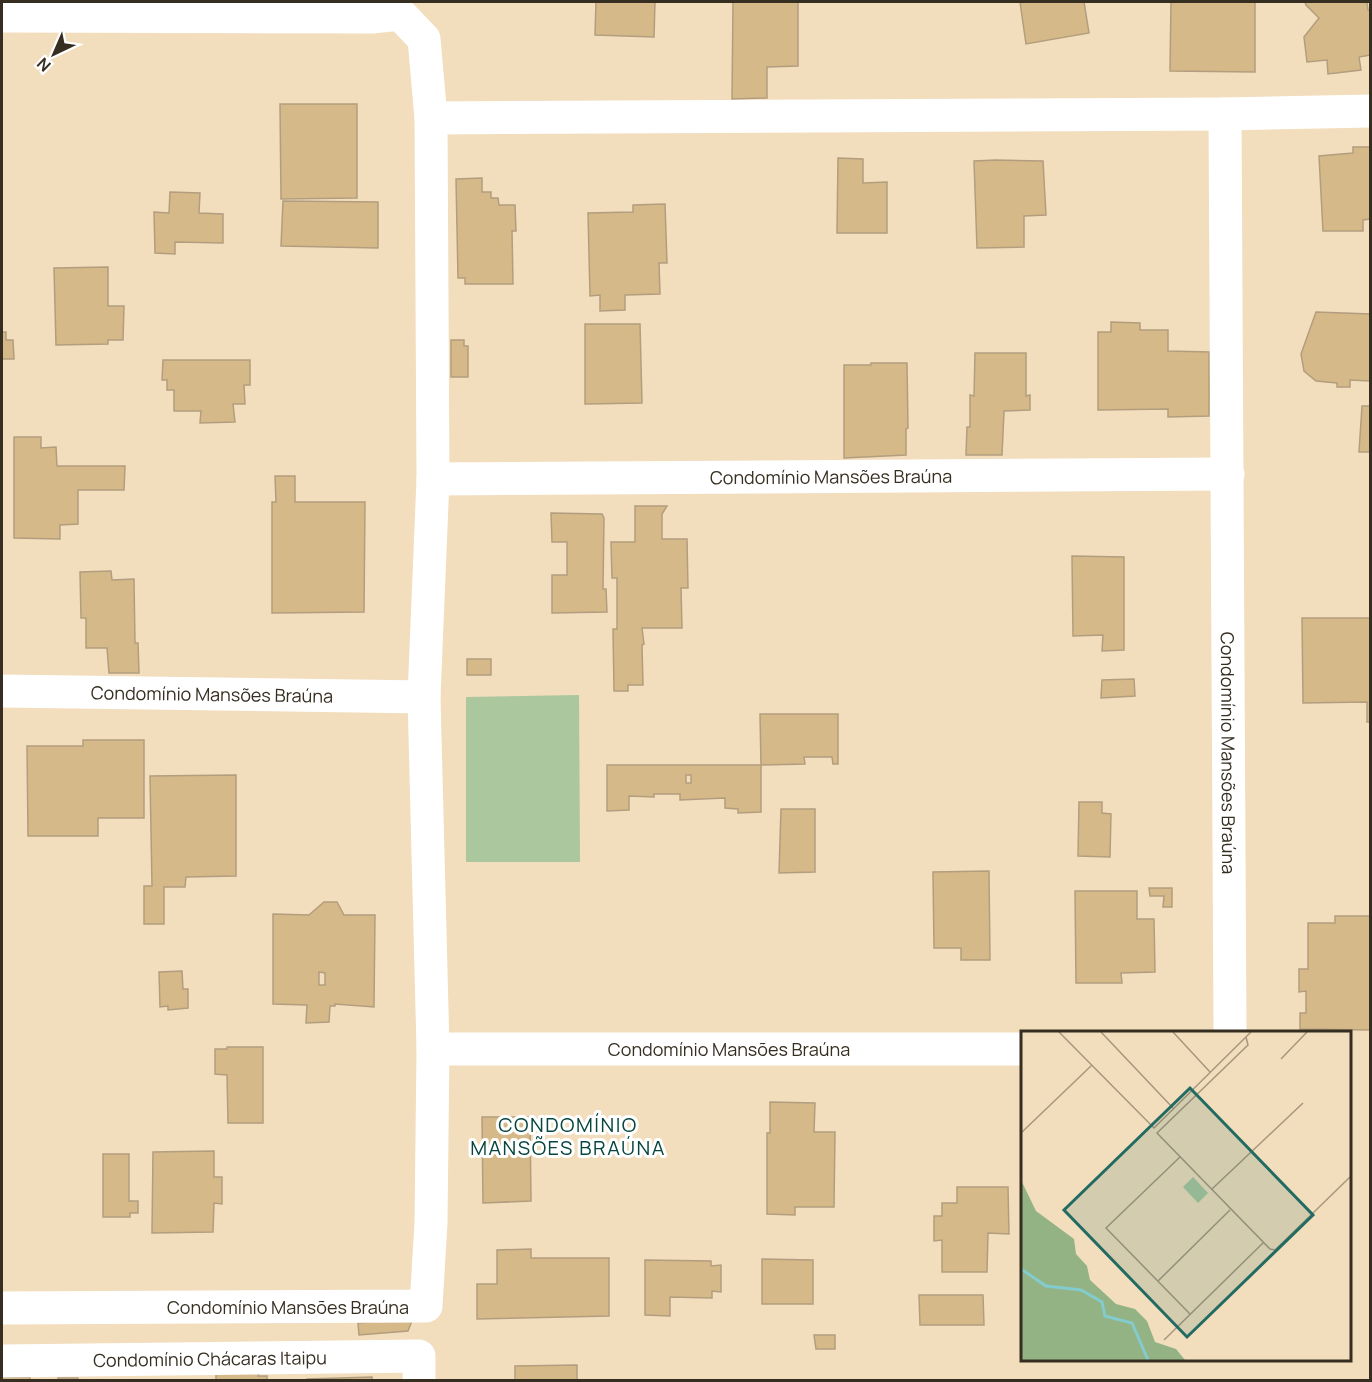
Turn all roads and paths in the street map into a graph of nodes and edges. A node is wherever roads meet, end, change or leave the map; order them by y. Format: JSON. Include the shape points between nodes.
{"nodes":[{"id":1,"x":2,"y":16,"type":"edge"},
{"id":2,"x":1371,"y":111,"type":"edge"},
{"id":3,"x":1225,"y":114,"type":"junction"},
{"id":4,"x":430,"y":118,"type":"junction"},
{"id":5,"x":1228,"y":474,"type":"junction"},
{"id":6,"x":433,"y":479,"type":"junction"},
{"id":7,"x":2,"y":691,"type":"edge"},
{"id":8,"x":424,"y":697,"type":"junction"},
{"id":9,"x":1230,"y":1031,"type":"edge"},
{"id":10,"x":434,"y":1049,"type":"junction"},
{"id":11,"x":1021,"y":1049,"type":"edge"},
{"id":12,"x":2,"y":1308,"type":"edge"},
{"id":13,"x":2,"y":1361,"type":"edge"},
{"id":14,"x":419,"y":1368,"type":"edge"},
{"id":15,"x":202,"y":1370,"type":"edge"}],
"edges":[{"from":1,"to":4,"type":"street","name":"Condomínio Mansões Braúna","via":[[400,14],[424,39]]},
{"from":2,"to":3,"type":"street"},
{"from":3,"to":4,"type":"street"},
{"from":3,"to":5,"type":"street","name":"Condomínio Mansões Braúna"},
{"from":4,"to":6,"type":"street","name":"Condomínio Mansões Braúna"},
{"from":5,"to":6,"type":"street","name":"Condomínio Mansões Braúna"},
{"from":5,"to":9,"type":"street","name":"Condomínio Mansões Braúna"},
{"from":6,"to":8,"type":"street","name":"Condomínio Mansões Braúna"},
{"from":7,"to":8,"type":"street","name":"Condomínio Mansões Braúna"},
{"from":8,"to":10,"type":"street","name":"Condomínio Mansões Braúna"},
{"from":10,"to":11,"type":"street","name":"Condomínio Mansões Braúna"},
{"from":10,"to":12,"type":"street","name":"Condomínio Mansões Braúna","via":[[426,1306]]},
{"from":13,"to":15,"type":"street","name":"Condomínio Chácaras Itaipu"},
{"from":14,"to":15,"type":"street","name":"Condomínio Chácaras Itaipu"}]}
